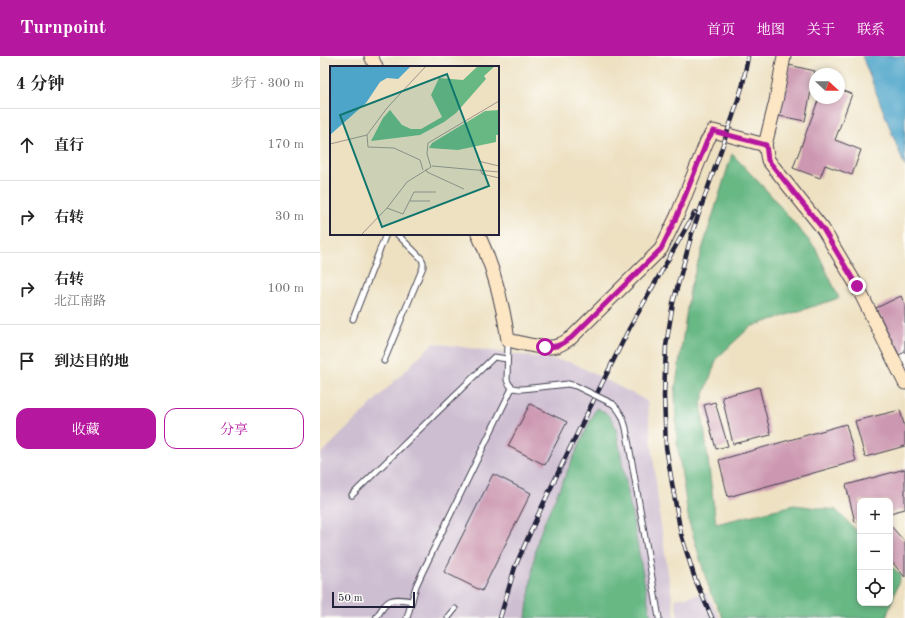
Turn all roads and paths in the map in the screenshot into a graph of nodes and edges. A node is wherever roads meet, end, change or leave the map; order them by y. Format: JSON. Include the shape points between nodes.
{"nodes":[{"id":1,"x":371,"y":56,"type":"edge"},
{"id":2,"x":784,"y":56,"type":"edge"},
{"id":3,"x":376,"y":66,"type":"edge"},
{"id":4,"x":766,"y":145,"type":"junction"},
{"id":5,"x":386,"y":235,"type":"edge"},
{"id":6,"x":398,"y":235,"type":"edge"},
{"id":7,"x":478,"y":235,"type":"edge"},
{"id":8,"x":353,"y":319,"type":"dead end"},
{"id":9,"x":508,"y":340,"type":"junction"},
{"id":10,"x":507,"y":359,"type":"junction"},
{"id":11,"x":384,"y":361,"type":"dead end"},
{"id":12,"x":905,"y":383,"type":"edge"},
{"id":13,"x":512,"y":388,"type":"junction"},
{"id":14,"x":352,"y":495,"type":"dead end"},
{"id":15,"x":412,"y":601,"type":"junction"},
{"id":16,"x":455,"y":609,"type":"dead end"},
{"id":17,"x":376,"y":618,"type":"edge"},
{"id":18,"x":406,"y":618,"type":"edge"},
{"id":19,"x":448,"y":618,"type":"edge"},
{"id":20,"x":659,"y":618,"type":"edge"}],
"edges":[{"from":1,"to":3,"type":"street"},
{"from":2,"to":4,"type":"street"},
{"from":4,"to":9,"type":"street","via":[[713,131],[661,249],[562,344],[545,347]]},
{"from":4,"to":12,"type":"street","via":[[768,160],[823,229],[857,286]]},
{"from":5,"to":8,"type":"lane"},
{"from":6,"to":11,"type":"lane","via":[[421,258],[423,267]]},
{"from":7,"to":9,"type":"street","via":[[492,270]]},
{"from":9,"to":10,"type":"lane"},
{"from":10,"to":13,"type":"lane","via":[[506,380]]},
{"from":10,"to":14,"type":"lane","via":[[494,357]]},
{"from":13,"to":15,"type":"lane","via":[[422,571]]},
{"from":13,"to":20,"type":"lane","bridge":true,"via":[[568,384],[619,409],[626,428]]},
{"from":15,"to":17,"type":"lane","via":[[390,600]]},
{"from":15,"to":18,"type":"lane"},
{"from":16,"to":19,"type":"lane"}]}
